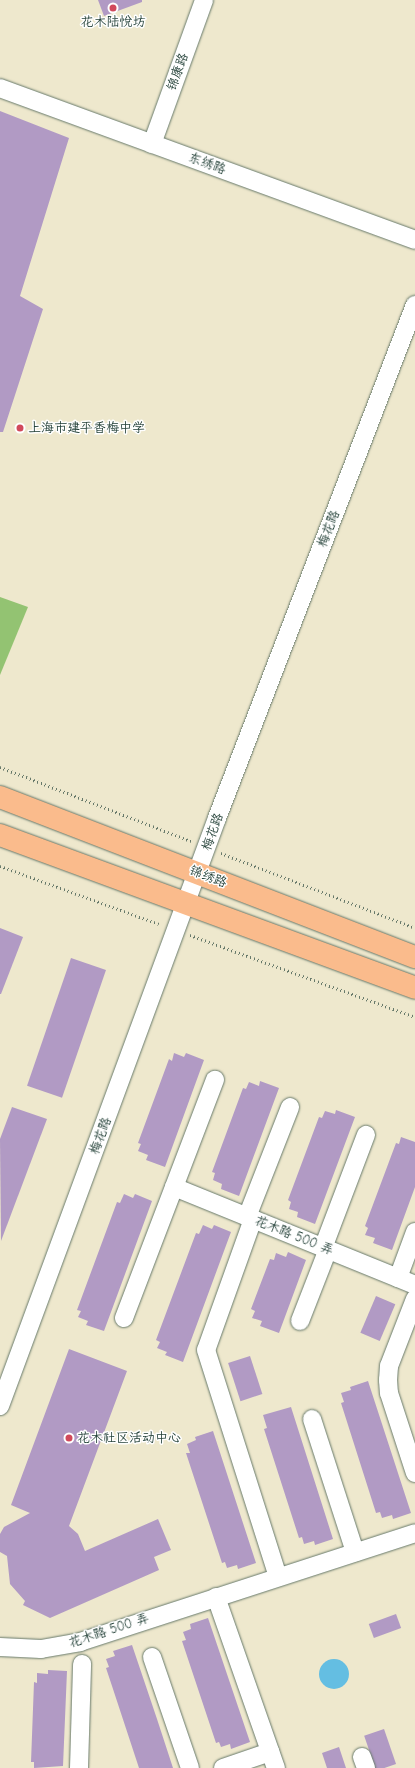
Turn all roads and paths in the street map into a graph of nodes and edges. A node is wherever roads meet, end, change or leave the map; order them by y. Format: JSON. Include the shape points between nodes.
{"nodes":[{"id":1,"x":204,"y":0,"type":"edge"},
{"id":2,"x":0,"y":88,"type":"edge"},
{"id":3,"x":152,"y":144,"type":"junction"},
{"id":4,"x":415,"y":240,"type":"edge"},
{"id":5,"x":415,"y":305,"type":"edge"},
{"id":6,"x":0,"y":797,"type":"edge"},
{"id":7,"x":0,"y":835,"type":"edge"},
{"id":8,"x":0,"y":866,"type":"edge"},
{"id":9,"x":198,"y":873,"type":"junction"},
{"id":10,"x":186,"y":905,"type":"junction"},
{"id":11,"x":177,"y":930,"type":"junction"},
{"id":12,"x":415,"y":957,"type":"edge"},
{"id":13,"x":415,"y":988,"type":"edge"},
{"id":14,"x":415,"y":1017,"type":"edge"},
{"id":15,"x":215,"y":1080,"type":"dead end"},
{"id":16,"x":290,"y":1107,"type":"dead end"},
{"id":17,"x":366,"y":1135,"type":"dead end"},
{"id":18,"x":174,"y":1187,"type":"junction"},
{"id":19,"x":250,"y":1218,"type":"junction"},
{"id":20,"x":415,"y":1232,"type":"edge"},
{"id":21,"x":325,"y":1248,"type":"junction"},
{"id":22,"x":398,"y":1278,"type":"junction"},
{"id":23,"x":415,"y":1285,"type":"edge"},
{"id":24,"x":415,"y":1299,"type":"edge"},
{"id":25,"x":124,"y":1318,"type":"dead end"},
{"id":26,"x":300,"y":1321,"type":"dead end"},
{"id":27,"x":0,"y":1406,"type":"edge"},
{"id":28,"x":312,"y":1419,"type":"dead end"},
{"id":29,"x":415,"y":1473,"type":"edge"},
{"id":30,"x":415,"y":1533,"type":"edge"},
{"id":31,"x":355,"y":1552,"type":"junction"},
{"id":32,"x":278,"y":1577,"type":"junction"},
{"id":33,"x":216,"y":1597,"type":"junction"},
{"id":34,"x":0,"y":1648,"type":"edge"},
{"id":35,"x":152,"y":1657,"type":"dead end"},
{"id":36,"x":82,"y":1664,"type":"dead end"},
{"id":37,"x":273,"y":1760,"type":"edge"},
{"id":38,"x":79,"y":1768,"type":"edge"},
{"id":39,"x":190,"y":1768,"type":"edge"},
{"id":40,"x":223,"y":1768,"type":"edge"}],
"edges":[{"from":1,"to":3,"type":"street","name":"锦康路"},
{"from":2,"to":3,"type":"street","name":"东绣路"},
{"from":3,"to":4,"type":"street","name":"东绣路"},
{"from":5,"to":9,"type":"street","name":"梅花路"},
{"from":6,"to":9,"type":"main road","name":"锦绣路"},
{"from":7,"to":10,"type":"main road"},
{"from":8,"to":11,"type":"path"},
{"from":9,"to":10,"type":"street","name":"梅花路"},
{"from":9,"to":12,"type":"main road","name":"锦绣路"},
{"from":10,"to":11,"type":"street","name":"梅花路"},
{"from":10,"to":13,"type":"main road"},
{"from":11,"to":14,"type":"path"},
{"from":11,"to":27,"type":"street","name":"梅花路"},
{"from":15,"to":18,"type":"street"},
{"from":16,"to":19,"type":"street"},
{"from":17,"to":21,"type":"street"},
{"from":18,"to":19,"type":"street","name":"花木路 500 弄"},
{"from":18,"to":25,"type":"street"},
{"from":19,"to":21,"type":"street","name":"花木路 500 弄"},
{"from":19,"to":32,"type":"street","via":[[206,1350]]},
{"from":20,"to":22,"type":"street"},
{"from":21,"to":22,"type":"street","name":"花木路 500 弄"},
{"from":21,"to":26,"type":"street"},
{"from":22,"to":23,"type":"street","name":"花木路 500 弄"},
{"from":24,"to":29,"type":"street","via":[[389,1366],[388,1380],[389,1393]]},
{"from":28,"to":31,"type":"street"},
{"from":30,"to":31,"type":"street","name":"花木路 500 弄"},
{"from":31,"to":32,"type":"street","name":"花木路 500 弄"},
{"from":32,"to":33,"type":"street","name":"花木路 500 弄"},
{"from":33,"to":34,"type":"street","name":"花木路 500 弄","via":[[61,1646],[23,1650]]},
{"from":33,"to":37,"type":"street"},
{"from":35,"to":39,"type":"street"},
{"from":36,"to":38,"type":"street"},
{"from":37,"to":40,"type":"street"}]}
